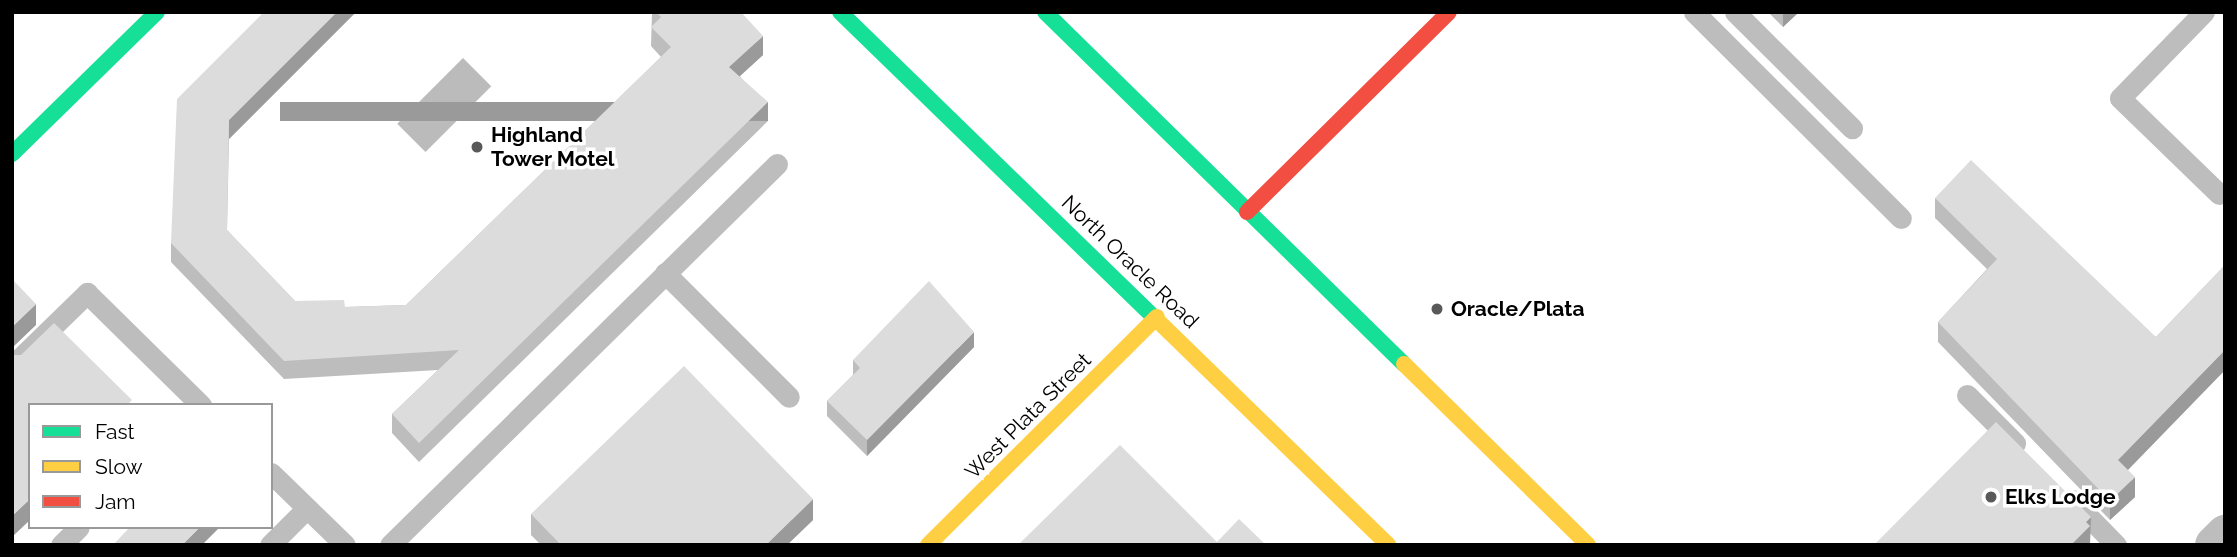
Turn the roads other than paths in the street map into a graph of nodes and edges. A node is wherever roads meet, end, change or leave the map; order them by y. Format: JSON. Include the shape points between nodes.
{"nodes":[{"id":1,"x":158,"y":12,"type":"edge"},
{"id":2,"x":840,"y":12,"type":"edge"},
{"id":3,"x":1045,"y":12,"type":"edge"},
{"id":4,"x":1449,"y":12,"type":"edge"},
{"id":5,"x":1694,"y":12,"type":"edge"},
{"id":6,"x":1735,"y":12,"type":"edge"},
{"id":7,"x":2204,"y":12,"type":"edge"},
{"id":8,"x":1852,"y":128,"type":"dead end"},
{"id":9,"x":12,"y":154,"type":"edge"},
{"id":10,"x":777,"y":164,"type":"dead end"},
{"id":11,"x":2219,"y":194,"type":"dead end"},
{"id":12,"x":1247,"y":212,"type":"junction"},
{"id":13,"x":1901,"y":218,"type":"dead end"},
{"id":14,"x":665,"y":273,"type":"junction"},
{"id":15,"x":1157,"y":317,"type":"junction"},
{"id":16,"x":12,"y":366,"type":"edge"},
{"id":17,"x":1967,"y":395,"type":"dead end"},
{"id":18,"x":789,"y":397,"type":"dead end"},
{"id":19,"x":199,"y":403,"type":"edge"},
{"id":20,"x":2032,"y":460,"type":"edge"},
{"id":21,"x":273,"y":475,"type":"edge"},
{"id":22,"x":2060,"y":489,"type":"edge"},
{"id":23,"x":307,"y":508,"type":"junction"},
{"id":24,"x":77,"y":529,"type":"edge"},
{"id":25,"x":402,"y":541,"type":"edge"},
{"id":26,"x":61,"y":545,"type":"edge"},
{"id":27,"x":270,"y":545,"type":"edge"},
{"id":28,"x":345,"y":545,"type":"edge"},
{"id":29,"x":928,"y":545,"type":"edge"},
{"id":30,"x":1388,"y":545,"type":"edge"},
{"id":31,"x":1588,"y":545,"type":"edge"},
{"id":32,"x":2116,"y":545,"type":"edge"}],
"edges":[{"from":1,"to":9,"type":"main road"},
{"from":2,"to":15,"type":"main road","name":"North Oracle Road"},
{"from":3,"to":12,"type":"main road"},
{"from":4,"to":12,"type":"main road"},
{"from":5,"to":13,"type":"lane"},
{"from":6,"to":8,"type":"lane"},
{"from":7,"to":11,"type":"lane","via":[[2120,99]]},
{"from":10,"to":14,"type":"lane"},
{"from":12,"to":31,"type":"main road"},
{"from":14,"to":18,"type":"lane"},
{"from":14,"to":25,"type":"lane"},
{"from":15,"to":29,"type":"main road","name":"West Plata Street"},
{"from":15,"to":30,"type":"main road","name":"North Oracle Road"},
{"from":16,"to":19,"type":"lane","via":[[87,293]]},
{"from":17,"to":20,"type":"lane"},
{"from":21,"to":23,"type":"lane"},
{"from":22,"to":32,"type":"lane"},
{"from":23,"to":27,"type":"lane"},
{"from":23,"to":28,"type":"lane"},
{"from":24,"to":26,"type":"lane"}]}
